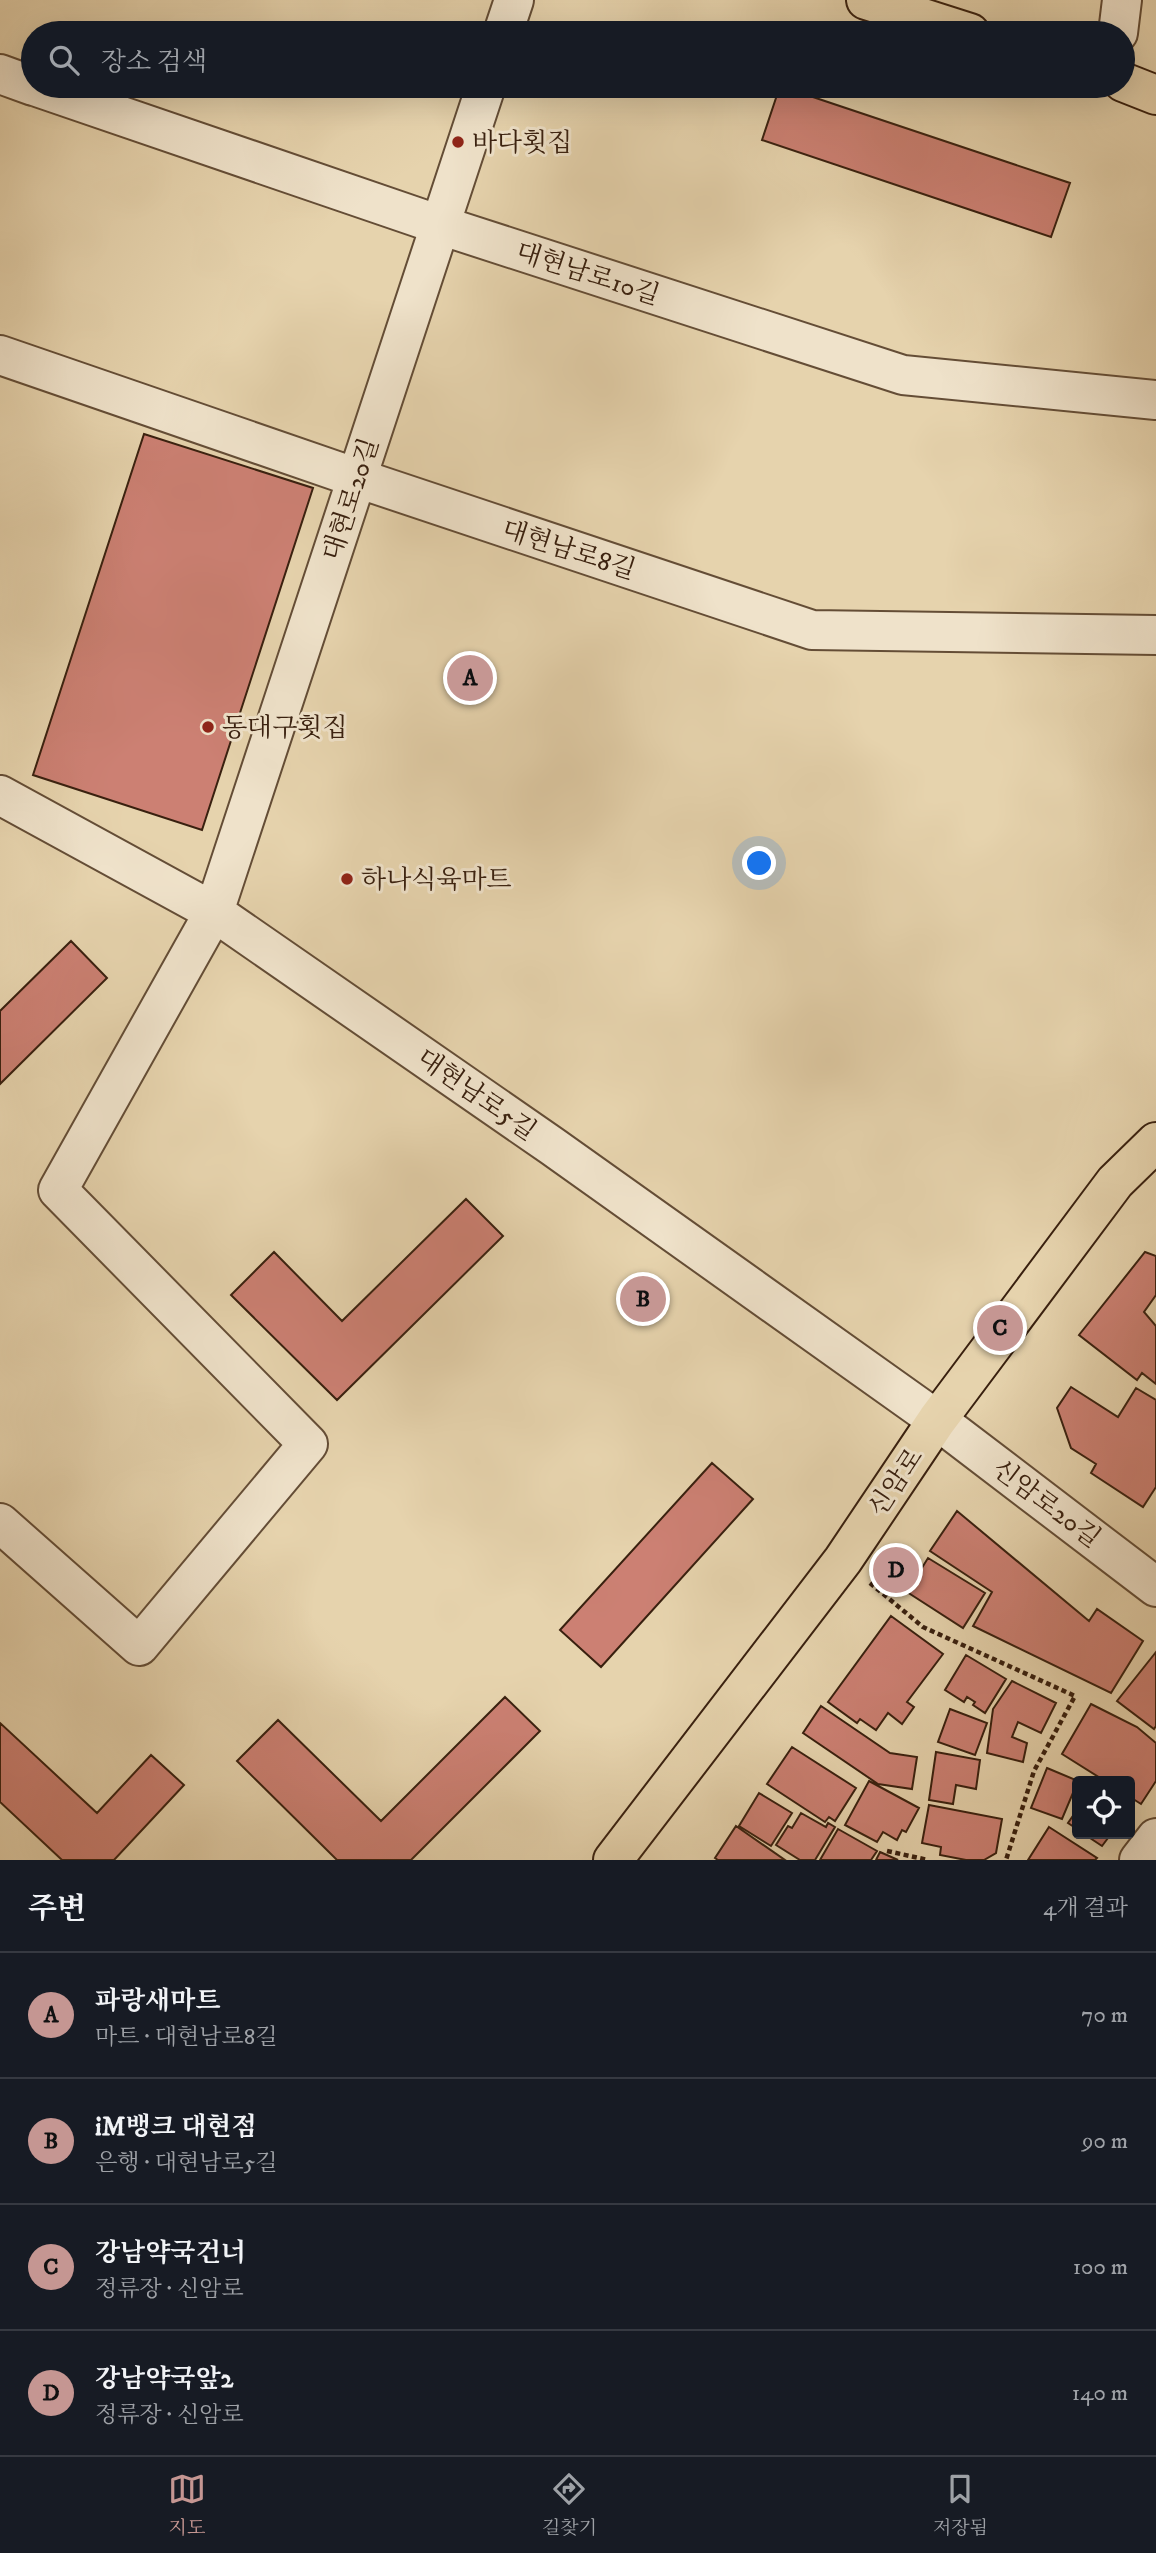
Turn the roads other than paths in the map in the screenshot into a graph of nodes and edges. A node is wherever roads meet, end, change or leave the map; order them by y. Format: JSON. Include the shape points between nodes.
{"nodes":[{"id":1,"x":514,"y":0,"type":"edge"},
{"id":2,"x":866,"y":0,"type":"edge"},
{"id":3,"x":1122,"y":0,"type":"edge"},
{"id":4,"x":507,"y":21,"type":"edge"},
{"id":5,"x":932,"y":21,"type":"edge"},
{"id":6,"x":1119,"y":21,"type":"edge"},
{"id":7,"x":0,"y":74,"type":"edge"},
{"id":8,"x":21,"y":81,"type":"edge"},
{"id":9,"x":1135,"y":87,"type":"edge"},
{"id":10,"x":1156,"y":95,"type":"edge"},
{"id":11,"x":69,"y":98,"type":"edge"},
{"id":12,"x":482,"y":98,"type":"edge"},
{"id":13,"x":440,"y":225,"type":"junction"},
{"id":14,"x":0,"y":355,"type":"edge"},
{"id":15,"x":1156,"y":400,"type":"edge"},
{"id":16,"x":357,"y":478,"type":"junction"},
{"id":17,"x":1156,"y":635,"type":"edge"},
{"id":18,"x":0,"y":795,"type":"edge"},
{"id":19,"x":214,"y":912,"type":"junction"},
{"id":20,"x":1156,"y":1142,"type":"edge"},
{"id":21,"x":937,"y":1420,"type":"junction"},
{"id":22,"x":0,"y":1523,"type":"edge"},
{"id":23,"x":1156,"y":1587,"type":"edge"},
{"id":24,"x":1156,"y":1838,"type":"edge"},
{"id":25,"x":613,"y":1860,"type":"edge"},
{"id":26,"x":1139,"y":1860,"type":"edge"}],
"edges":[{"from":1,"to":4,"type":"street"},
{"from":2,"to":5,"type":"main road"},
{"from":3,"to":6,"type":"street"},
{"from":7,"to":8,"type":"street","name":"대현남로10길"},
{"from":9,"to":10,"type":"main road"},
{"from":11,"to":13,"type":"street","name":"대현남로10길"},
{"from":12,"to":13,"type":"street","name":"대현로20길"},
{"from":13,"to":15,"type":"street","name":"대현남로10길","via":[[904,375]]},
{"from":13,"to":16,"type":"street","name":"대현로20길"},
{"from":14,"to":16,"type":"street","name":"대현남로8길"},
{"from":16,"to":17,"type":"street","name":"대현남로8길","via":[[812,630]]},
{"from":16,"to":19,"type":"street","name":"대현로20길"},
{"from":18,"to":19,"type":"street","name":"대현남로5길"},
{"from":19,"to":21,"type":"street","name":"대현남로5길"},
{"from":19,"to":22,"type":"street","name":"대현로20길","via":[[58,1190],[308,1444],[139,1646]]},
{"from":20,"to":21,"type":"main road","name":"신암로","via":[[1115,1182]]},
{"from":21,"to":23,"type":"street","name":"신암로20길"},
{"from":21,"to":25,"type":"main road","name":"신암로","via":[[843,1560]]},
{"from":24,"to":26,"type":"street"}]}
